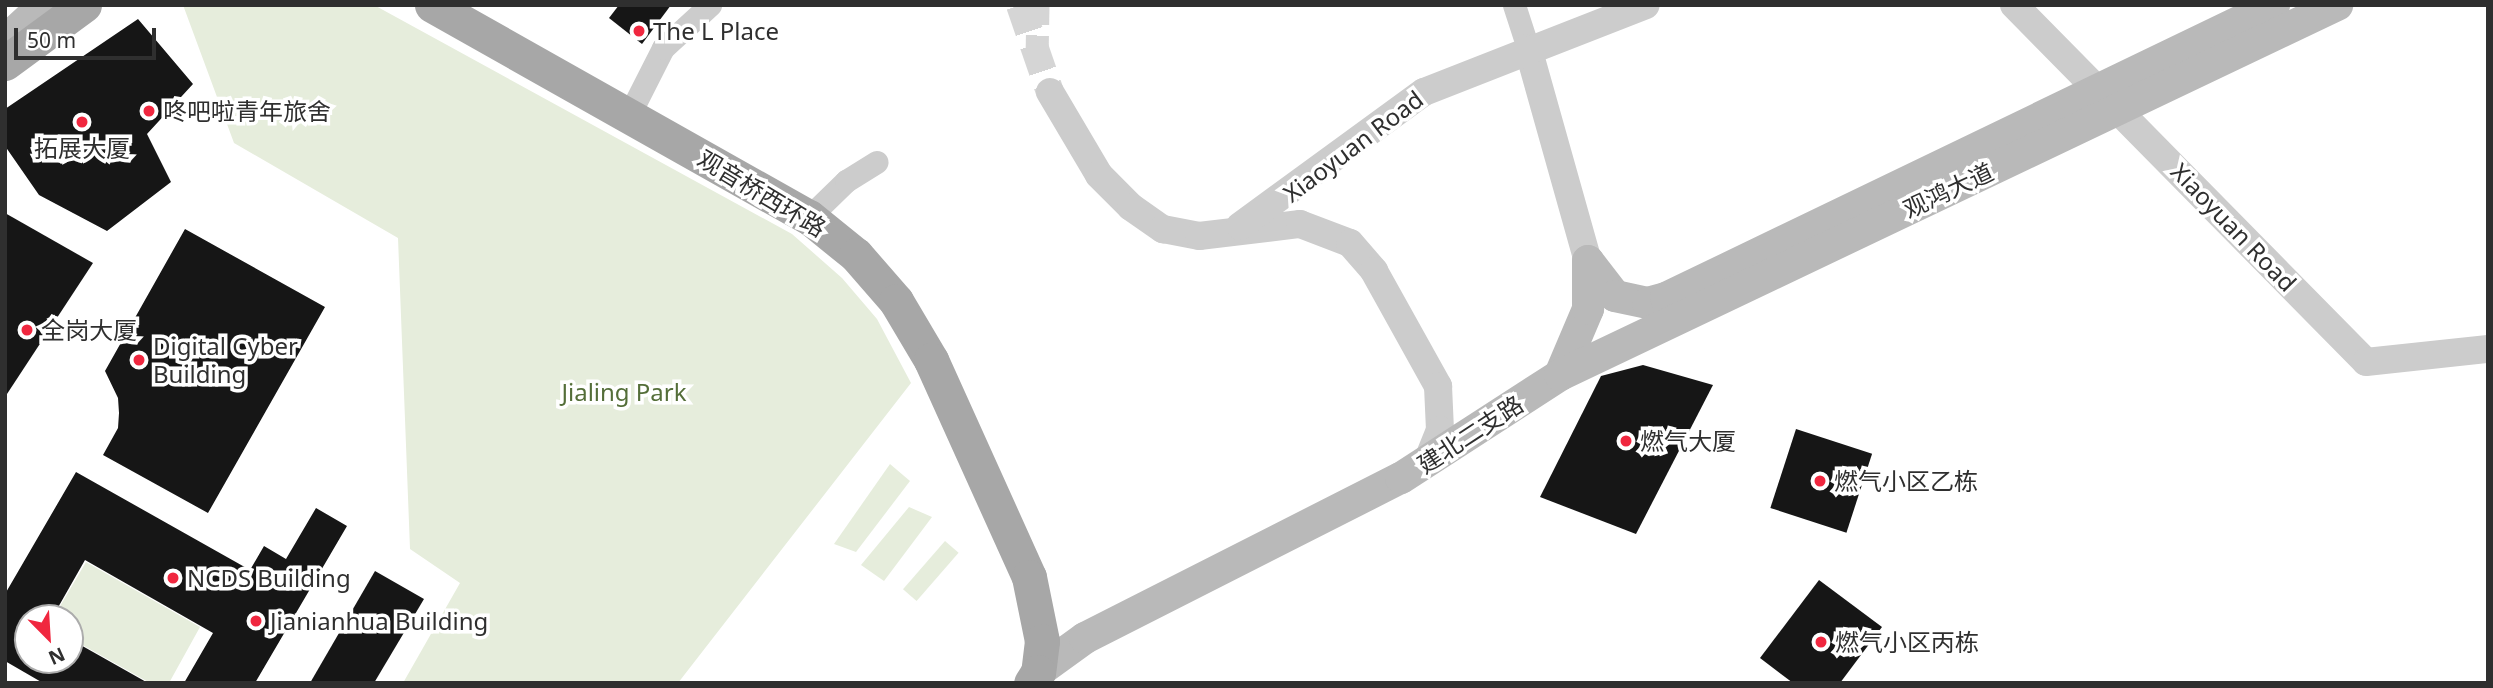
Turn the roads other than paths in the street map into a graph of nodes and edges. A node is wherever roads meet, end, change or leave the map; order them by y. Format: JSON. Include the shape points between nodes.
{"nodes":[{"id":1,"x":44,"y":5,"type":"edge"},
{"id":2,"x":84,"y":5,"type":"edge"},
{"id":3,"x":432,"y":5,"type":"edge"},
{"id":4,"x":710,"y":5,"type":"edge"},
{"id":5,"x":1514,"y":5,"type":"edge"},
{"id":6,"x":1646,"y":5,"type":"edge"},
{"id":7,"x":2014,"y":5,"type":"edge"},
{"id":8,"x":2274,"y":5,"type":"edge"},
{"id":9,"x":2337,"y":5,"type":"edge"},
{"id":10,"x":5,"y":41,"type":"edge"},
{"id":11,"x":1528,"y":48,"type":"junction"},
{"id":12,"x":5,"y":63,"type":"edge"},
{"id":13,"x":1050,"y":92,"type":"tunnel mouth"},
{"id":14,"x":2108,"y":100,"type":"junction"},
{"id":15,"x":629,"y":115,"type":"junction"},
{"id":16,"x":876,"y":162,"type":"dead end"},
{"id":17,"x":809,"y":217,"type":"junction"},
{"id":18,"x":1220,"y":234,"type":"junction"},
{"id":19,"x":1588,"y":261,"type":"junction"},
{"id":20,"x":2488,"y":349,"type":"edge"},
{"id":21,"x":1560,"y":375,"type":"junction"},
{"id":22,"x":1427,"y":463,"type":"junction"},
{"id":23,"x":1035,"y":677,"type":"edge"}],
"edges":[{"from":1,"to":10,"type":"main road"},
{"from":2,"to":12,"type":"main road"},
{"from":3,"to":15,"type":"main road","name":"观音桥西环路"},
{"from":4,"to":15,"type":"street","via":[[663,48]]},
{"from":5,"to":11,"type":"street"},
{"from":6,"to":11,"type":"street","name":"Xiaoyuan Road"},
{"from":7,"to":14,"type":"street","name":"Xiaoyuan Road"},
{"from":8,"to":14,"type":"main road","name":"观鸿大道"},
{"from":9,"to":14,"type":"main road","name":"观鸿大道"},
{"from":11,"to":18,"type":"street","name":"Xiaoyuan Road","via":[[1423,92],[1264,212]]},
{"from":11,"to":19,"type":"street"},
{"from":13,"to":18,"type":"street","name":"Xiaoyuan Road","via":[[1087,160],[1131,207],[1147,220],[1181,235]]},
{"from":14,"to":19,"type":"main road","name":"观鸿大道","via":[[1666,298],[1648,303],[1615,296]]},
{"from":14,"to":20,"type":"street","name":"Xiaoyuan Road","via":[[2366,362]]},
{"from":14,"to":21,"type":"main road","name":"观鸿大道"},
{"from":15,"to":17,"type":"main road","name":"观音桥西环路"},
{"from":16,"to":17,"type":"street","via":[[846,181]]},
{"from":17,"to":23,"type":"main road","name":"观音桥西环路","via":[[856,255],[896,301],[931,360],[1029,577],[1042,641]]},
{"from":18,"to":22,"type":"street","name":"Xiaoyuan Road","via":[[1283,225],[1315,226],[1350,243],[1362,256],[1427,360],[1438,386],[1440,430]]},
{"from":19,"to":21,"type":"main road","via":[[1588,309]]},
{"from":21,"to":22,"type":"main road","name":"建北二支路"},
{"from":22,"to":23,"type":"main road","name":"建北二支路","via":[[1085,638]]}]}
